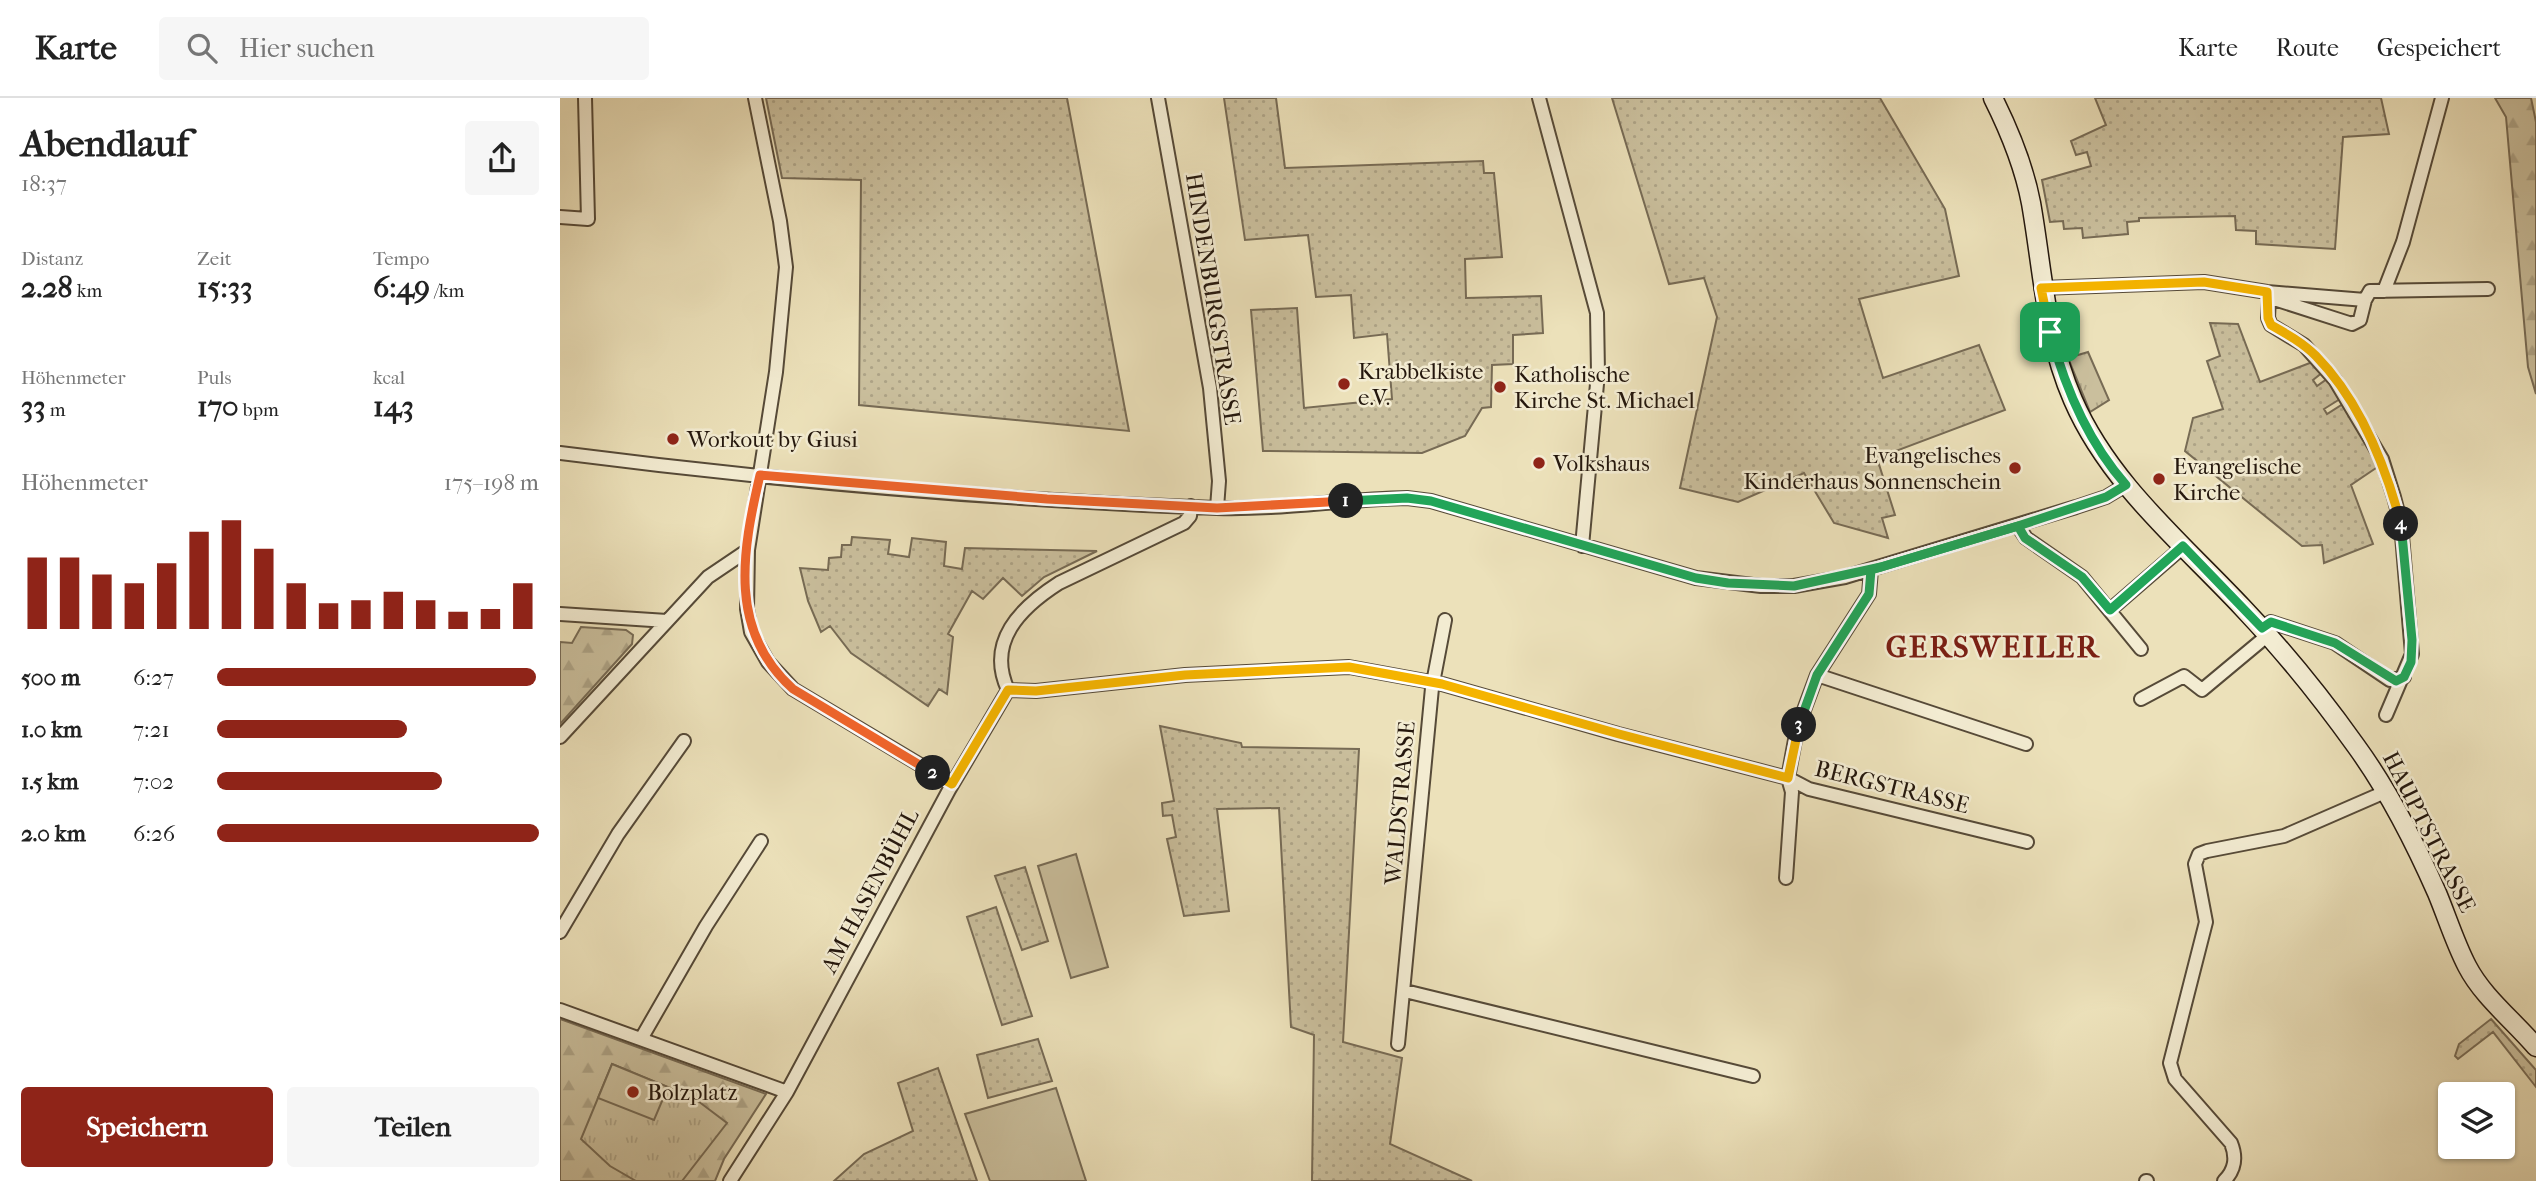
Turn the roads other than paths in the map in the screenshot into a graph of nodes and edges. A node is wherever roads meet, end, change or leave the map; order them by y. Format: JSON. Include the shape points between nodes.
{"nodes":[{"id":1,"x":586,"y":98,"type":"edge"},
{"id":2,"x":755,"y":98,"type":"edge"},
{"id":3,"x":1158,"y":98,"type":"edge"},
{"id":4,"x":1539,"y":98,"type":"edge"},
{"id":5,"x":1993,"y":98,"type":"edge"},
{"id":6,"x":2442,"y":98,"type":"edge"},
{"id":7,"x":560,"y":218,"type":"edge"},
{"id":8,"x":2041,"y":288,"type":"junction"},
{"id":9,"x":2488,"y":289,"type":"dead end"},
{"id":10,"x":2384,"y":291,"type":"junction"},
{"id":11,"x":2268,"y":295,"type":"junction"},
{"id":12,"x":2365,"y":300,"type":"junction"},
{"id":13,"x":560,"y":453,"type":"edge"},
{"id":14,"x":760,"y":475,"type":"junction"},
{"id":15,"x":2126,"y":485,"type":"junction"},
{"id":16,"x":1191,"y":506,"type":"junction"},
{"id":17,"x":1217,"y":508,"type":"junction"},
{"id":18,"x":2018,"y":526,"type":"junction"},
{"id":19,"x":1582,"y":546,"type":"junction"},
{"id":20,"x":2183,"y":546,"type":"junction"},
{"id":21,"x":748,"y":550,"type":"junction"},
{"id":22,"x":1871,"y":570,"type":"junction"},
{"id":23,"x":2110,"y":610,"type":"junction"},
{"id":24,"x":560,"y":614,"type":"edge"},
{"id":25,"x":1444,"y":620,"type":"dead end"},
{"id":26,"x":667,"y":621,"type":"junction"},
{"id":27,"x":2265,"y":631,"type":"junction"},
{"id":28,"x":2141,"y":649,"type":"dead end"},
{"id":29,"x":1817,"y":675,"type":"junction"},
{"id":30,"x":2404,"y":677,"type":"junction"},
{"id":31,"x":1433,"y":682,"type":"junction"},
{"id":32,"x":1008,"y":690,"type":"junction"},
{"id":33,"x":2141,"y":699,"type":"dead end"},
{"id":34,"x":2386,"y":715,"type":"dead end"},
{"id":35,"x":560,"y":737,"type":"edge"},
{"id":36,"x":684,"y":741,"type":"dead end"},
{"id":37,"x":2026,"y":744,"type":"dead end"},
{"id":38,"x":1788,"y":778,"type":"junction"},
{"id":39,"x":952,"y":784,"type":"junction"},
{"id":40,"x":2385,"y":792,"type":"junction"},
{"id":41,"x":761,"y":841,"type":"dead end"},
{"id":42,"x":2027,"y":842,"type":"dead end"},
{"id":43,"x":1786,"y":878,"type":"dead end"},
{"id":44,"x":560,"y":932,"type":"edge"},
{"id":45,"x":1405,"y":991,"type":"junction"},
{"id":46,"x":560,"y":1010,"type":"edge"},
{"id":47,"x":641,"y":1039,"type":"junction"},
{"id":48,"x":1398,"y":1044,"type":"dead end"},
{"id":49,"x":2536,"y":1047,"type":"edge"},
{"id":50,"x":1753,"y":1076,"type":"dead end"},
{"id":51,"x":787,"y":1092,"type":"junction"},
{"id":52,"x":730,"y":1181,"type":"edge"},
{"id":53,"x":2224,"y":1181,"type":"edge"}],
"edges":[{"from":1,"to":7,"type":"street","via":[[588,219]]},
{"from":2,"to":14,"type":"street","via":[[786,267]]},
{"from":3,"to":17,"type":"street","name":"HINDENBURGSTRASSE","via":[[1210,388],[1219,481]]},
{"from":4,"to":19,"type":"street","via":[[1597,313],[1598,373]]},
{"from":5,"to":8,"type":"main road","name":"HAUPTSTRASSE","via":[[2013,136],[2031,202]]},
{"from":6,"to":10,"type":"street","via":[[2403,242]]},
{"from":8,"to":11,"type":"street","via":[[2204,282]]},
{"from":8,"to":15,"type":"main road","name":"HAUPTSTRASSE","via":[[2053,343],[2073,399],[2099,450]]},
{"from":9,"to":10,"type":"street"},
{"from":10,"to":12,"type":"street","via":[[2371,291]]},
{"from":11,"to":12,"type":"street"},
{"from":11,"to":12,"type":"street","via":[[2351,324],[2360,320]]},
{"from":11,"to":30,"type":"street","via":[[2271,325],[2317,356],[2382,458],[2401,524],[2406,568],[2412,654]]},
{"from":13,"to":14,"type":"street"},
{"from":14,"to":16,"type":"street"},
{"from":14,"to":21,"type":"street"},
{"from":15,"to":18,"type":"street","via":[[2106,497]]},
{"from":15,"to":20,"type":"main road","name":"HAUPTSTRASSE"},
{"from":16,"to":17,"type":"street"},
{"from":16,"to":32,"type":"street","via":[[1184,523],[1059,583],[1023,611],[1000,652]]},
{"from":17,"to":19,"type":"street","via":[[1407,498]]},
{"from":18,"to":22,"type":"street"},
{"from":18,"to":23,"type":"street","via":[[2025,538],[2082,577]]},
{"from":19,"to":22,"type":"street","via":[[1696,578],[1761,586],[1817,583]]},
{"from":20,"to":23,"type":"street"},
{"from":20,"to":27,"type":"main road","name":"HAUPTSTRASSE"},
{"from":21,"to":26,"type":"street","via":[[708,577]]},
{"from":21,"to":39,"type":"street","via":[[748,620],[756,643],[776,673],[793,689]]},
{"from":22,"to":29,"type":"street","via":[[1869,594]]},
{"from":23,"to":28,"type":"street"},
{"from":24,"to":26,"type":"street"},
{"from":25,"to":31,"type":"street","name":"WALDSTRASSE"},
{"from":26,"to":35,"type":"street"},
{"from":27,"to":30,"type":"street","via":[[2271,622],[2326,639],[2390,680]]},
{"from":27,"to":33,"type":"street","via":[[2202,690],[2183,676]]},
{"from":27,"to":40,"type":"main road","name":"HAUPTSTRASSE","via":[[2355,744]]},
{"from":29,"to":37,"type":"street"},
{"from":29,"to":38,"type":"street","via":[[1797,729]]},
{"from":30,"to":34,"type":"street"},
{"from":31,"to":32,"type":"street","name":"BERGSTRASSE","via":[[1360,668],[1305,667]]},
{"from":31,"to":38,"type":"street","name":"BERGSTRASSE"},
{"from":31,"to":45,"type":"street","name":"WALDSTRASSE"},
{"from":32,"to":39,"type":"street","name":"AM HASENBÜHL"},
{"from":36,"to":44,"type":"street","via":[[618,834]]},
{"from":38,"to":42,"type":"street","name":"BERGSTRASSE","via":[[1809,789]]},
{"from":38,"to":43,"type":"street","via":[[1792,792]]},
{"from":39,"to":51,"type":"street","name":"AM HASENBÜHL"},
{"from":40,"to":49,"type":"main road","name":"HAUPTSTRASSE","via":[[2436,891],[2467,966]]},
{"from":40,"to":53,"type":"street","via":[[2284,836],[2207,851],[2195,864],[2206,922],[2170,1063],[2175,1079],[2231,1143],[2234,1167]]},
{"from":41,"to":47,"type":"street"},
{"from":45,"to":48,"type":"street","name":"WALDSTRASSE"},
{"from":45,"to":50,"type":"street"},
{"from":46,"to":47,"type":"street"},
{"from":47,"to":51,"type":"street"},
{"from":51,"to":52,"type":"street","name":"AM HASENBÜHL"}]}
